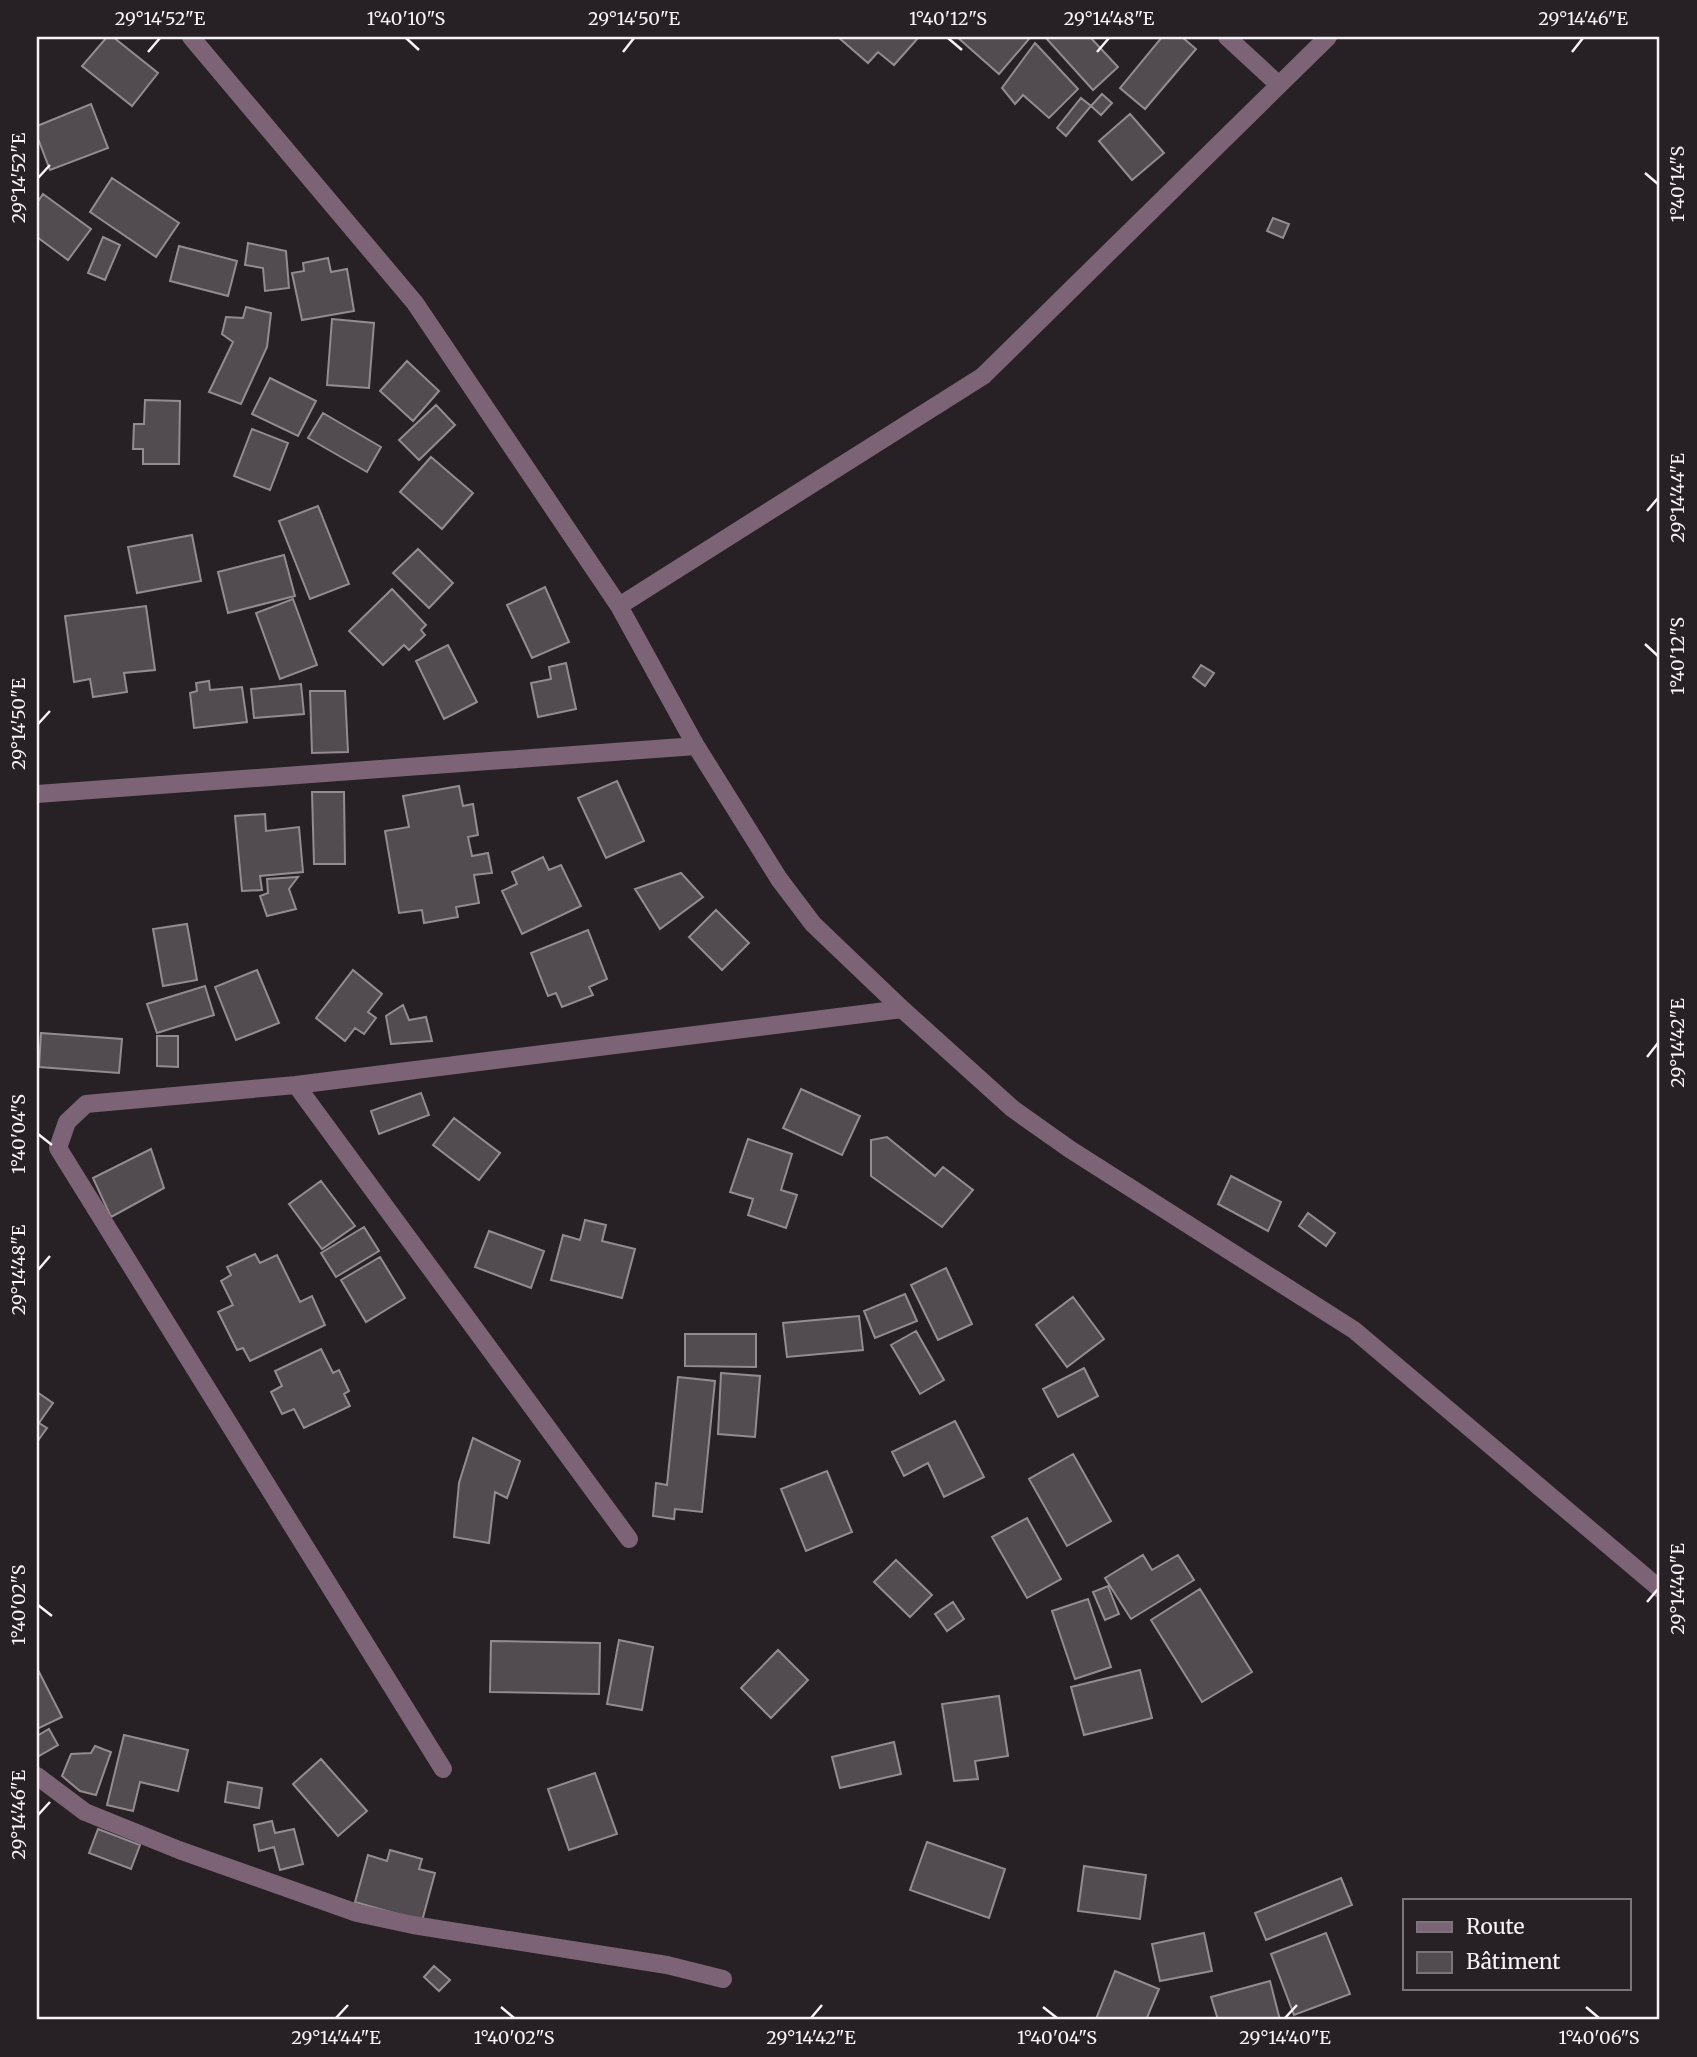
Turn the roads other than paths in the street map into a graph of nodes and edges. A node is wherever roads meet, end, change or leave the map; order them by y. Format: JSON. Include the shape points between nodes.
{"nodes":[{"id":1,"x":191,"y":37,"type":"edge"},
{"id":2,"x":1227,"y":37,"type":"edge"},
{"id":3,"x":1328,"y":37,"type":"edge"},
{"id":4,"x":1279,"y":85,"type":"junction"},
{"id":5,"x":619,"y":606,"type":"junction"},
{"id":6,"x":696,"y":746,"type":"junction"},
{"id":7,"x":37,"y":794,"type":"edge"},
{"id":8,"x":902,"y":1009,"type":"junction"},
{"id":9,"x":296,"y":1085,"type":"junction"},
{"id":10,"x":629,"y":1539,"type":"dead end"},
{"id":11,"x":1660,"y":1589,"type":"edge"},
{"id":12,"x":443,"y":1769,"type":"dead end"},
{"id":13,"x":37,"y":1776,"type":"edge"},
{"id":14,"x":723,"y":1979,"type":"dead end"}],
"edges":[{"from":1,"to":5,"type":"street","via":[[415,303]]},
{"from":2,"to":4,"type":"street"},
{"from":3,"to":4,"type":"street"},
{"from":4,"to":5,"type":"street","via":[[983,376]]},
{"from":5,"to":6,"type":"street"},
{"from":6,"to":7,"type":"street"},
{"from":6,"to":8,"type":"street","via":[[779,879],[813,924]]},
{"from":8,"to":9,"type":"street"},
{"from":8,"to":11,"type":"street","via":[[1042,1130],[1354,1330]]},
{"from":9,"to":10,"type":"street"},
{"from":9,"to":12,"type":"street","via":[[86,1104],[66,1122],[58,1148]]},
{"from":13,"to":14,"type":"street","via":[[85,1812],[357,1913],[667,1965]]}]}
